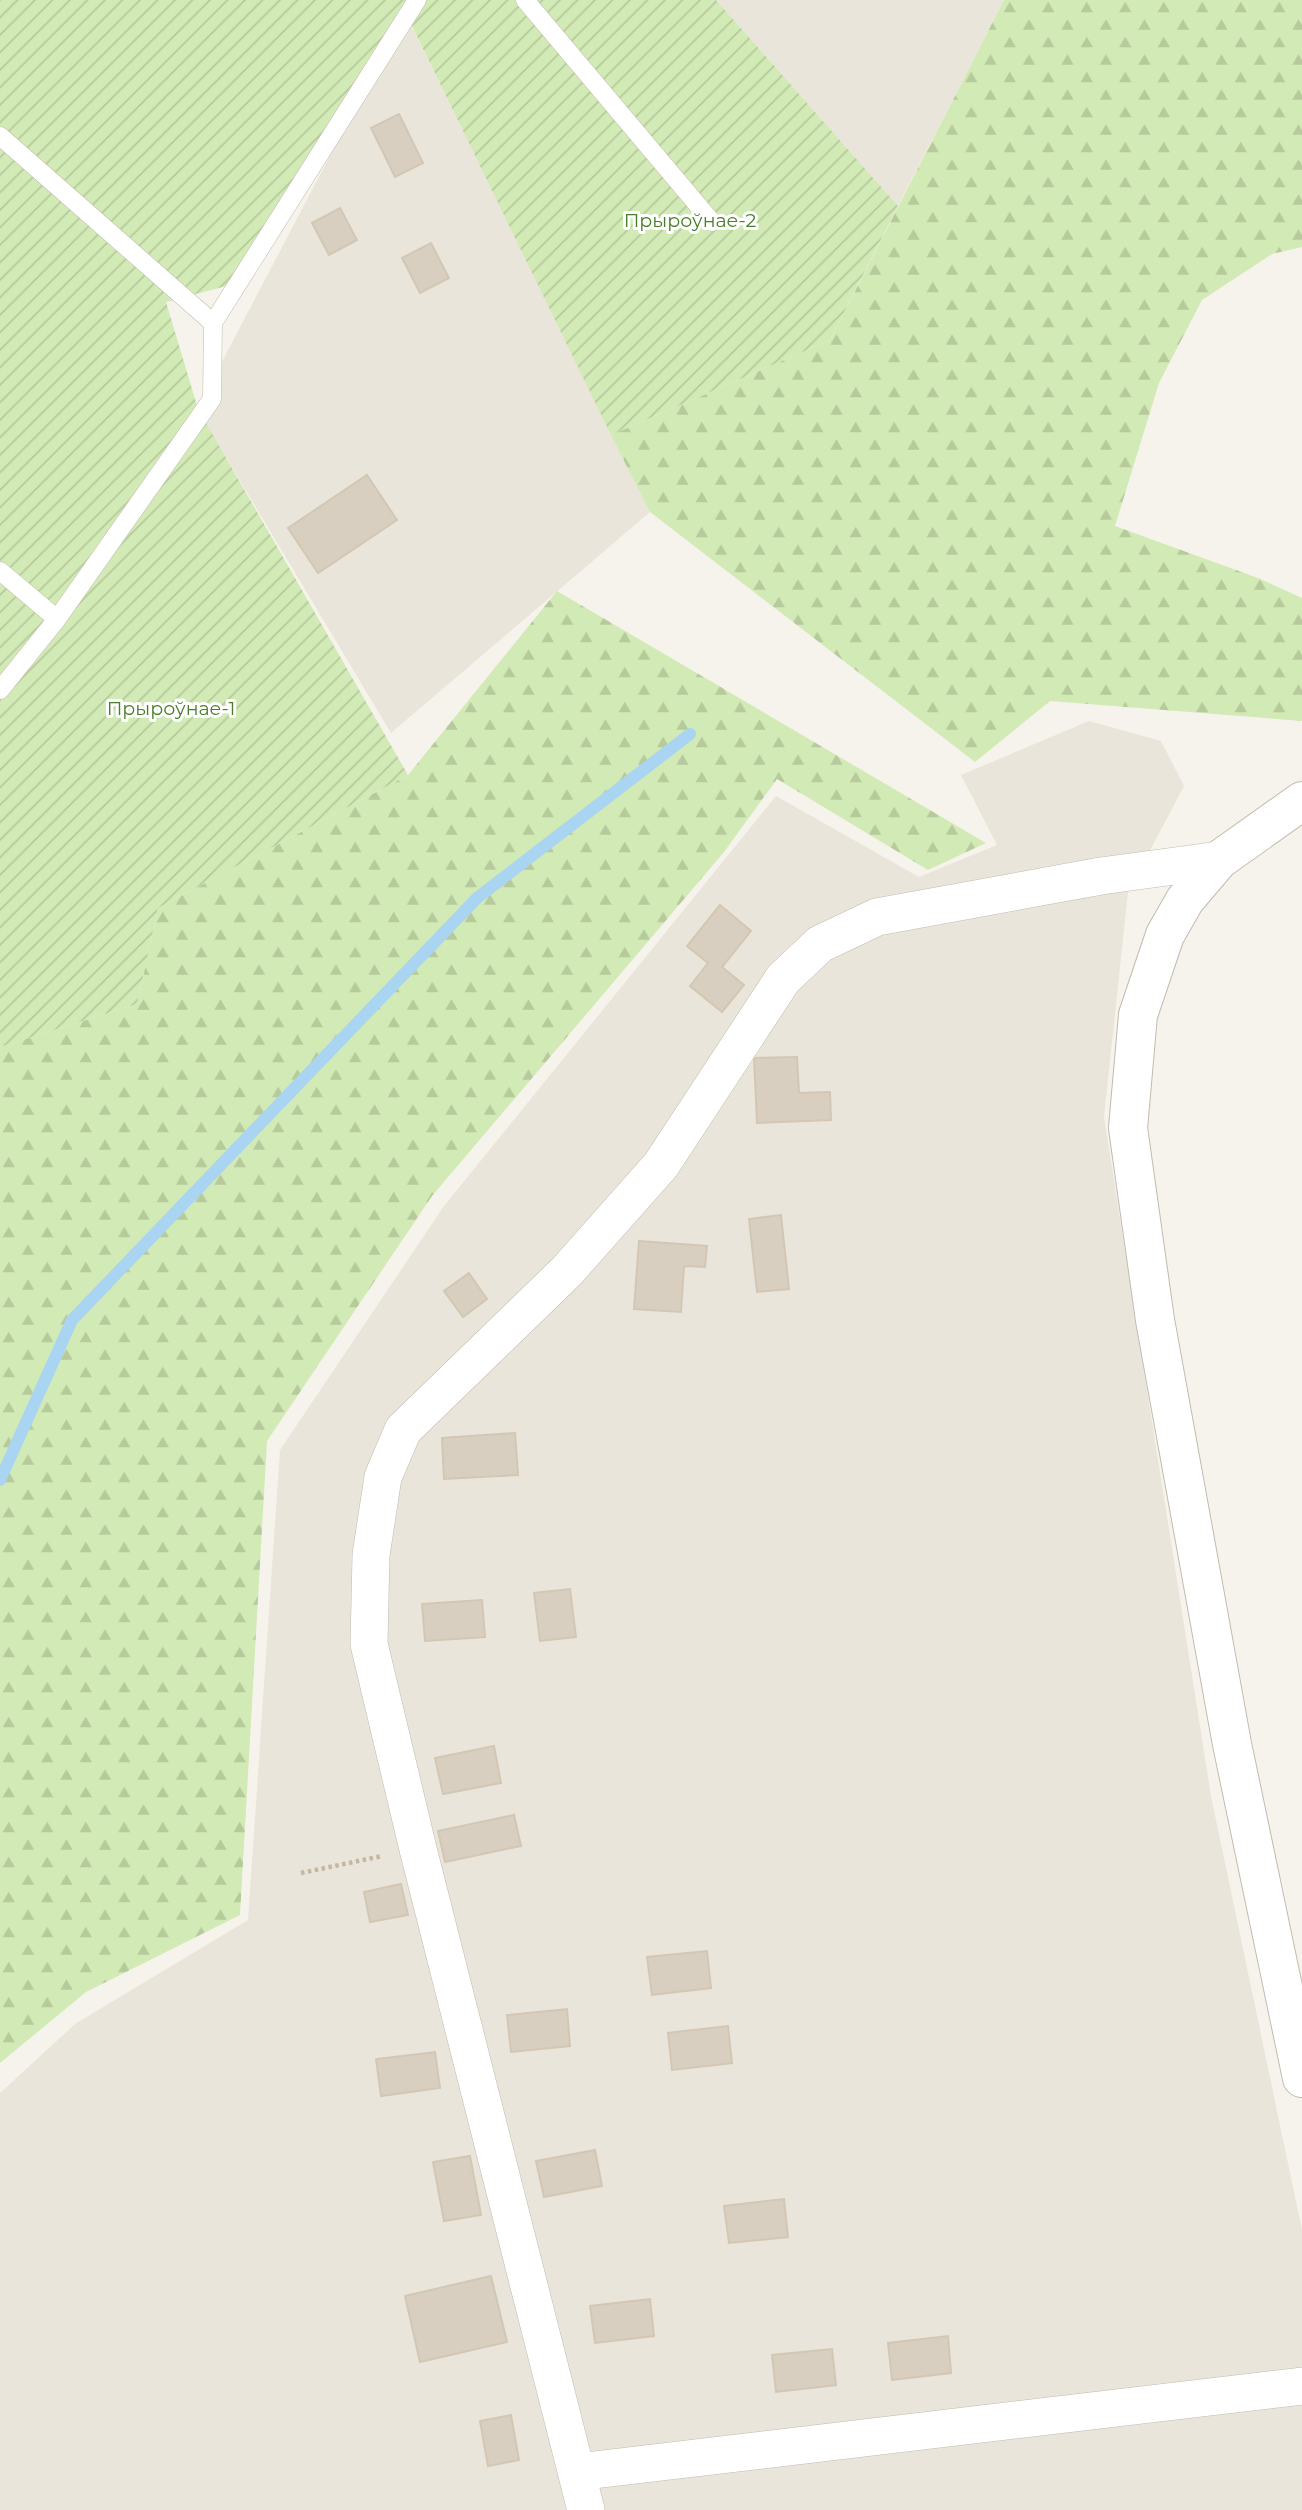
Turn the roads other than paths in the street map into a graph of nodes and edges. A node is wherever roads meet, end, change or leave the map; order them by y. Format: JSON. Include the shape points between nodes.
{"nodes":[{"id":1,"x":417,"y":0,"type":"edge"},
{"id":2,"x":525,"y":0,"type":"edge"},
{"id":3,"x":0,"y":136,"type":"edge"},
{"id":4,"x":712,"y":222,"type":"dead end"},
{"id":5,"x":213,"y":323,"type":"junction"},
{"id":6,"x":0,"y":571,"type":"edge"},
{"id":7,"x":57,"y":619,"type":"junction"},
{"id":8,"x":0,"y":690,"type":"edge"},
{"id":9,"x":1302,"y":801,"type":"edge"},
{"id":10,"x":1219,"y":860,"type":"junction"},
{"id":11,"x":1302,"y":2078,"type":"edge"},
{"id":12,"x":1302,"y":2386,"type":"edge"},
{"id":13,"x":577,"y":2472,"type":"junction"},
{"id":14,"x":586,"y":2510,"type":"edge"}],
"edges":[{"from":1,"to":5,"type":"lane"},
{"from":2,"to":4,"type":"lane"},
{"from":3,"to":5,"type":"lane"},
{"from":5,"to":7,"type":"lane","via":[[212,399]]},
{"from":6,"to":7,"type":"lane"},
{"from":7,"to":8,"type":"lane"},
{"from":9,"to":10,"type":"street"},
{"from":10,"to":11,"type":"street","via":[[1185,900],[1165,935],[1138,1015],[1128,1128],[1154,1320],[1233,1744]]},
{"from":10,"to":13,"type":"street","via":[[1101,876],[877,917],[820,944],[783,979],[661,1165],[567,1271],[403,1430],[383,1477],[371,1555],[369,1644]]},
{"from":12,"to":13,"type":"street"},
{"from":13,"to":14,"type":"street"}]}
